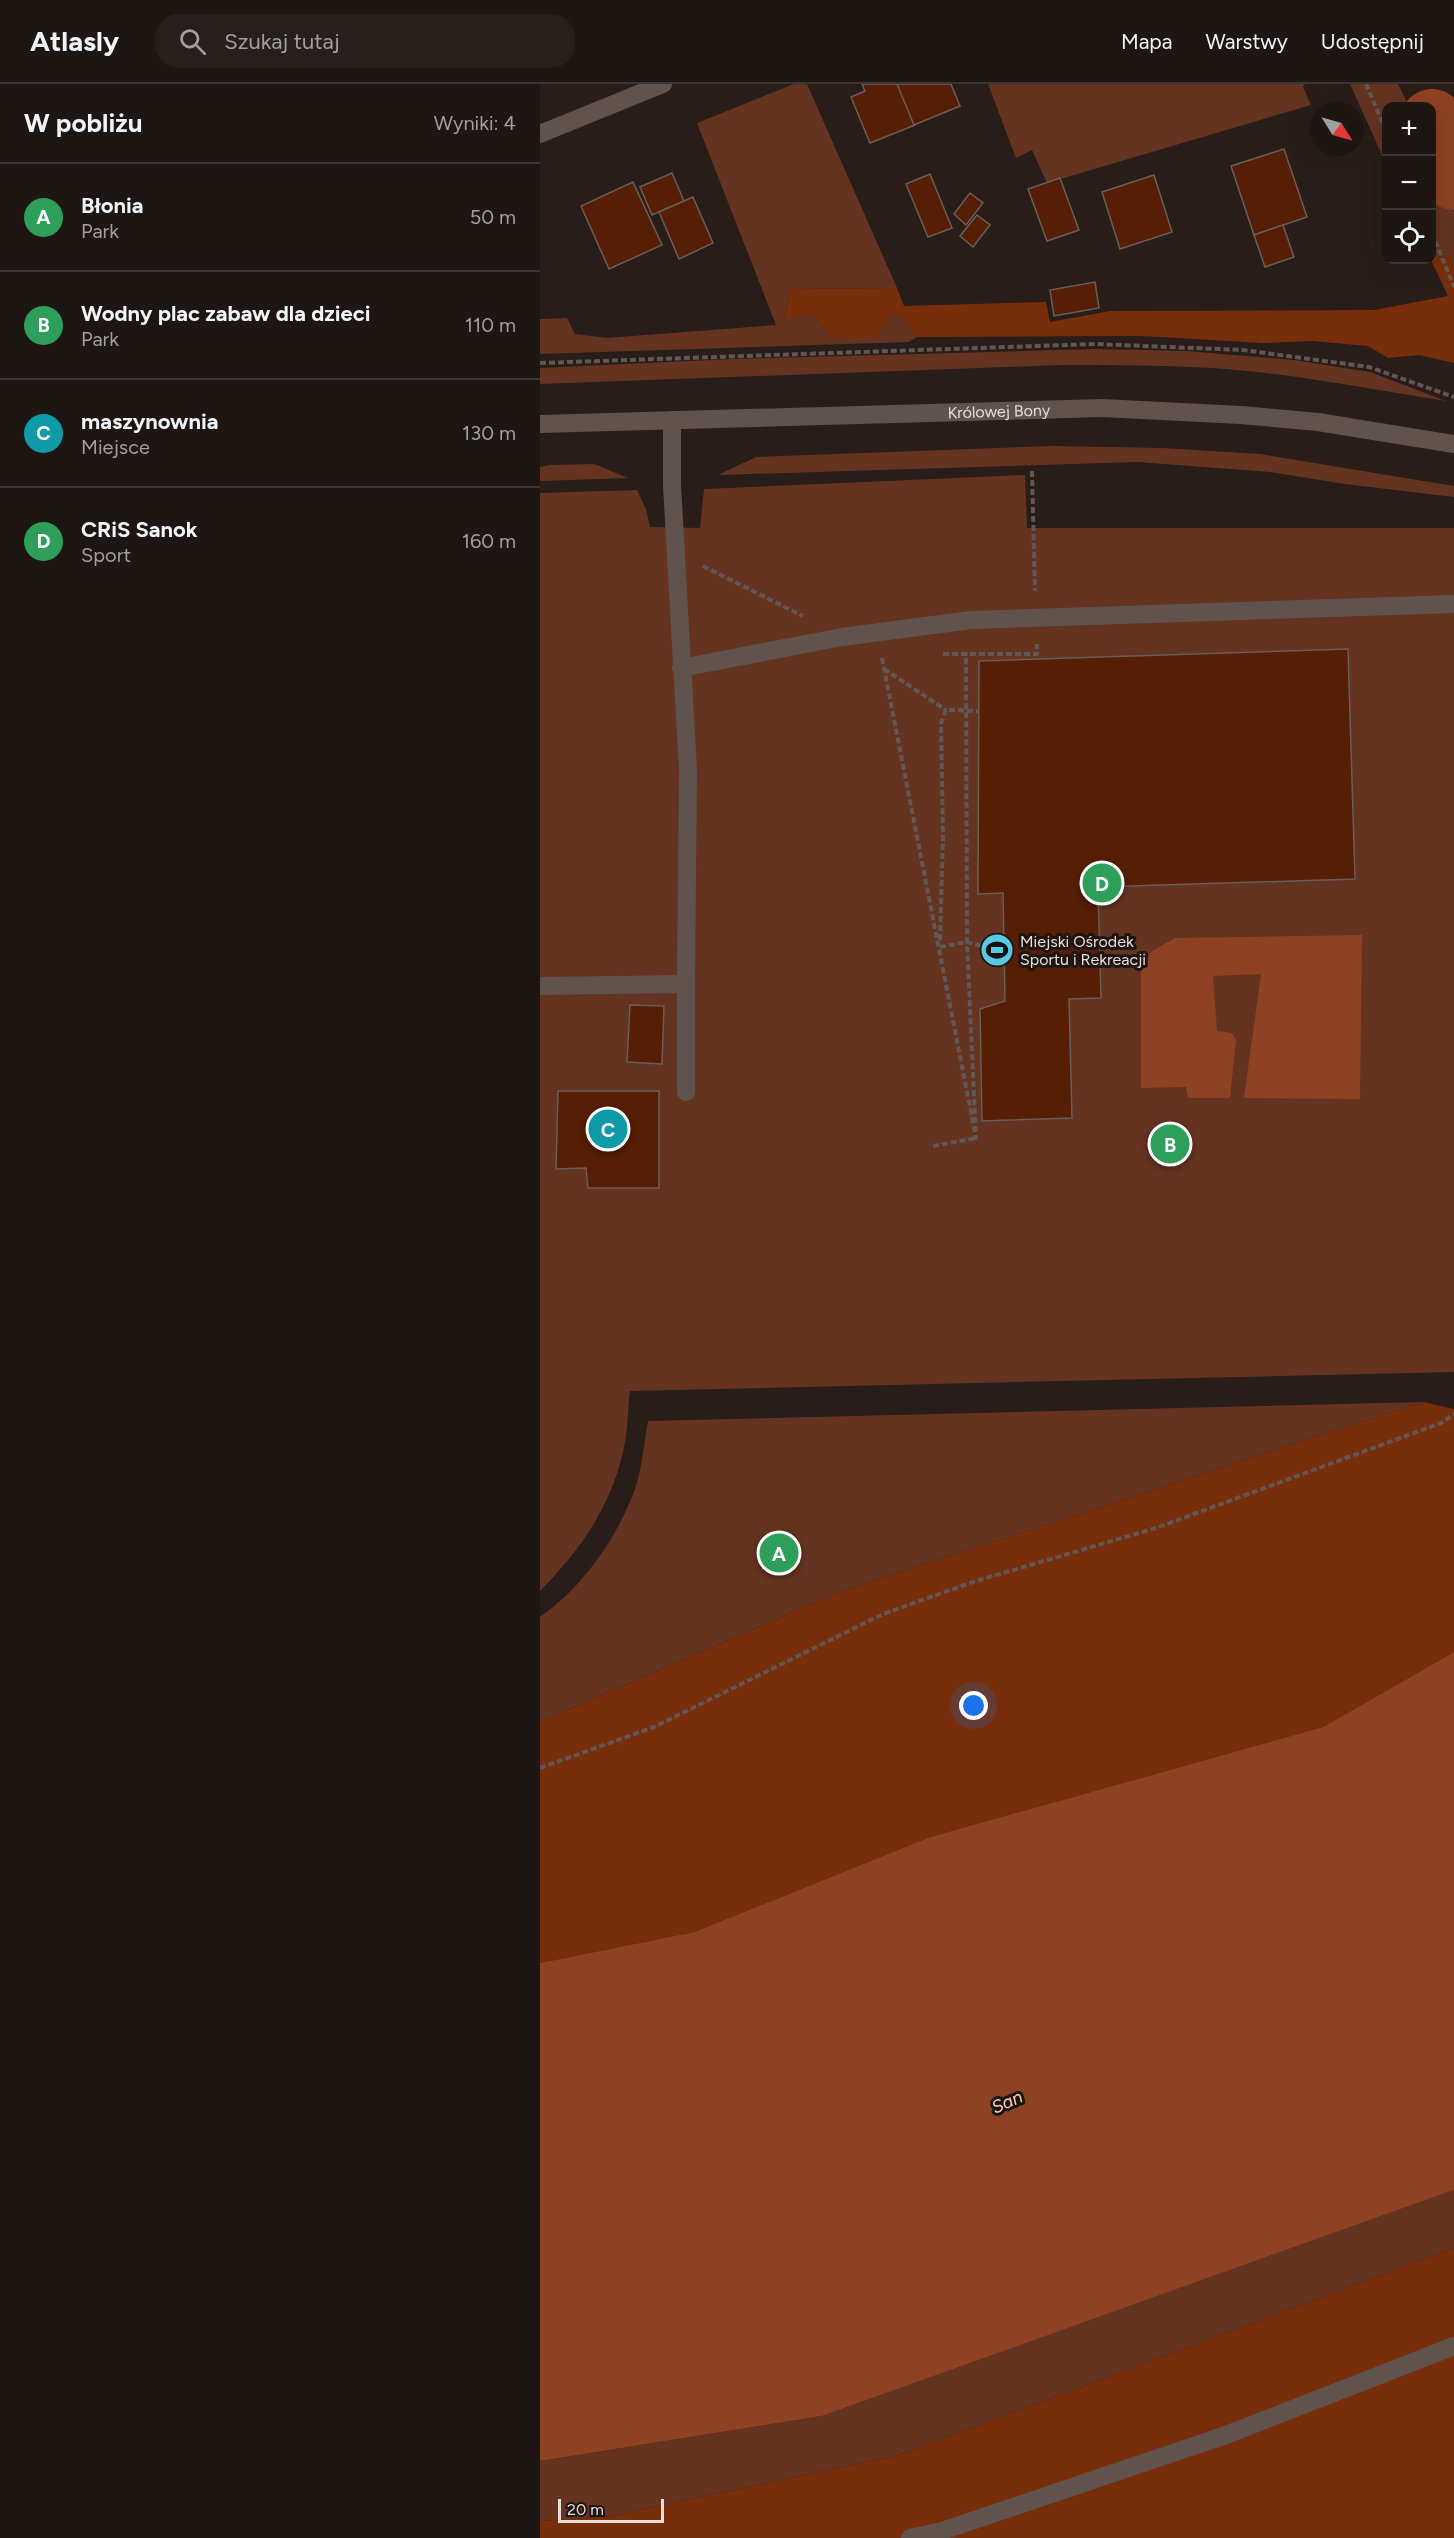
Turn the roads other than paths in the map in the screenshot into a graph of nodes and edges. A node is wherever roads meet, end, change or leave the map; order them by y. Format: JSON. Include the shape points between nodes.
{"nodes":[{"id":1,"x":663,"y":84,"type":"edge"},
{"id":2,"x":540,"y":134,"type":"edge"},
{"id":3,"x":672,"y":420,"type":"junction"},
{"id":4,"x":540,"y":424,"type":"edge"},
{"id":5,"x":1454,"y":444,"type":"edge"},
{"id":6,"x":1454,"y":604,"type":"edge"},
{"id":7,"x":681,"y":668,"type":"junction"},
{"id":8,"x":686,"y":984,"type":"junction"},
{"id":9,"x":540,"y":986,"type":"edge"},
{"id":10,"x":686,"y":1092,"type":"dead end"},
{"id":11,"x":1454,"y":2346,"type":"edge"},
{"id":12,"x":910,"y":2538,"type":"edge"}],
"edges":[{"from":1,"to":2,"type":"main road"},
{"from":3,"to":4,"type":"main road","name":"Królowej Bony"},
{"from":3,"to":5,"type":"main road","name":"Królowej Bony","via":[[1102,408],[1318,422]]},
{"from":3,"to":7,"type":"main road"},
{"from":6,"to":7,"type":"main road","via":[[971,620],[842,637]]},
{"from":7,"to":8,"type":"main road","via":[[688,770]]},
{"from":8,"to":9,"type":"main road"},
{"from":8,"to":10,"type":"main road"},
{"from":11,"to":12,"type":"main road","via":[[1226,2435],[942,2531]]}]}
